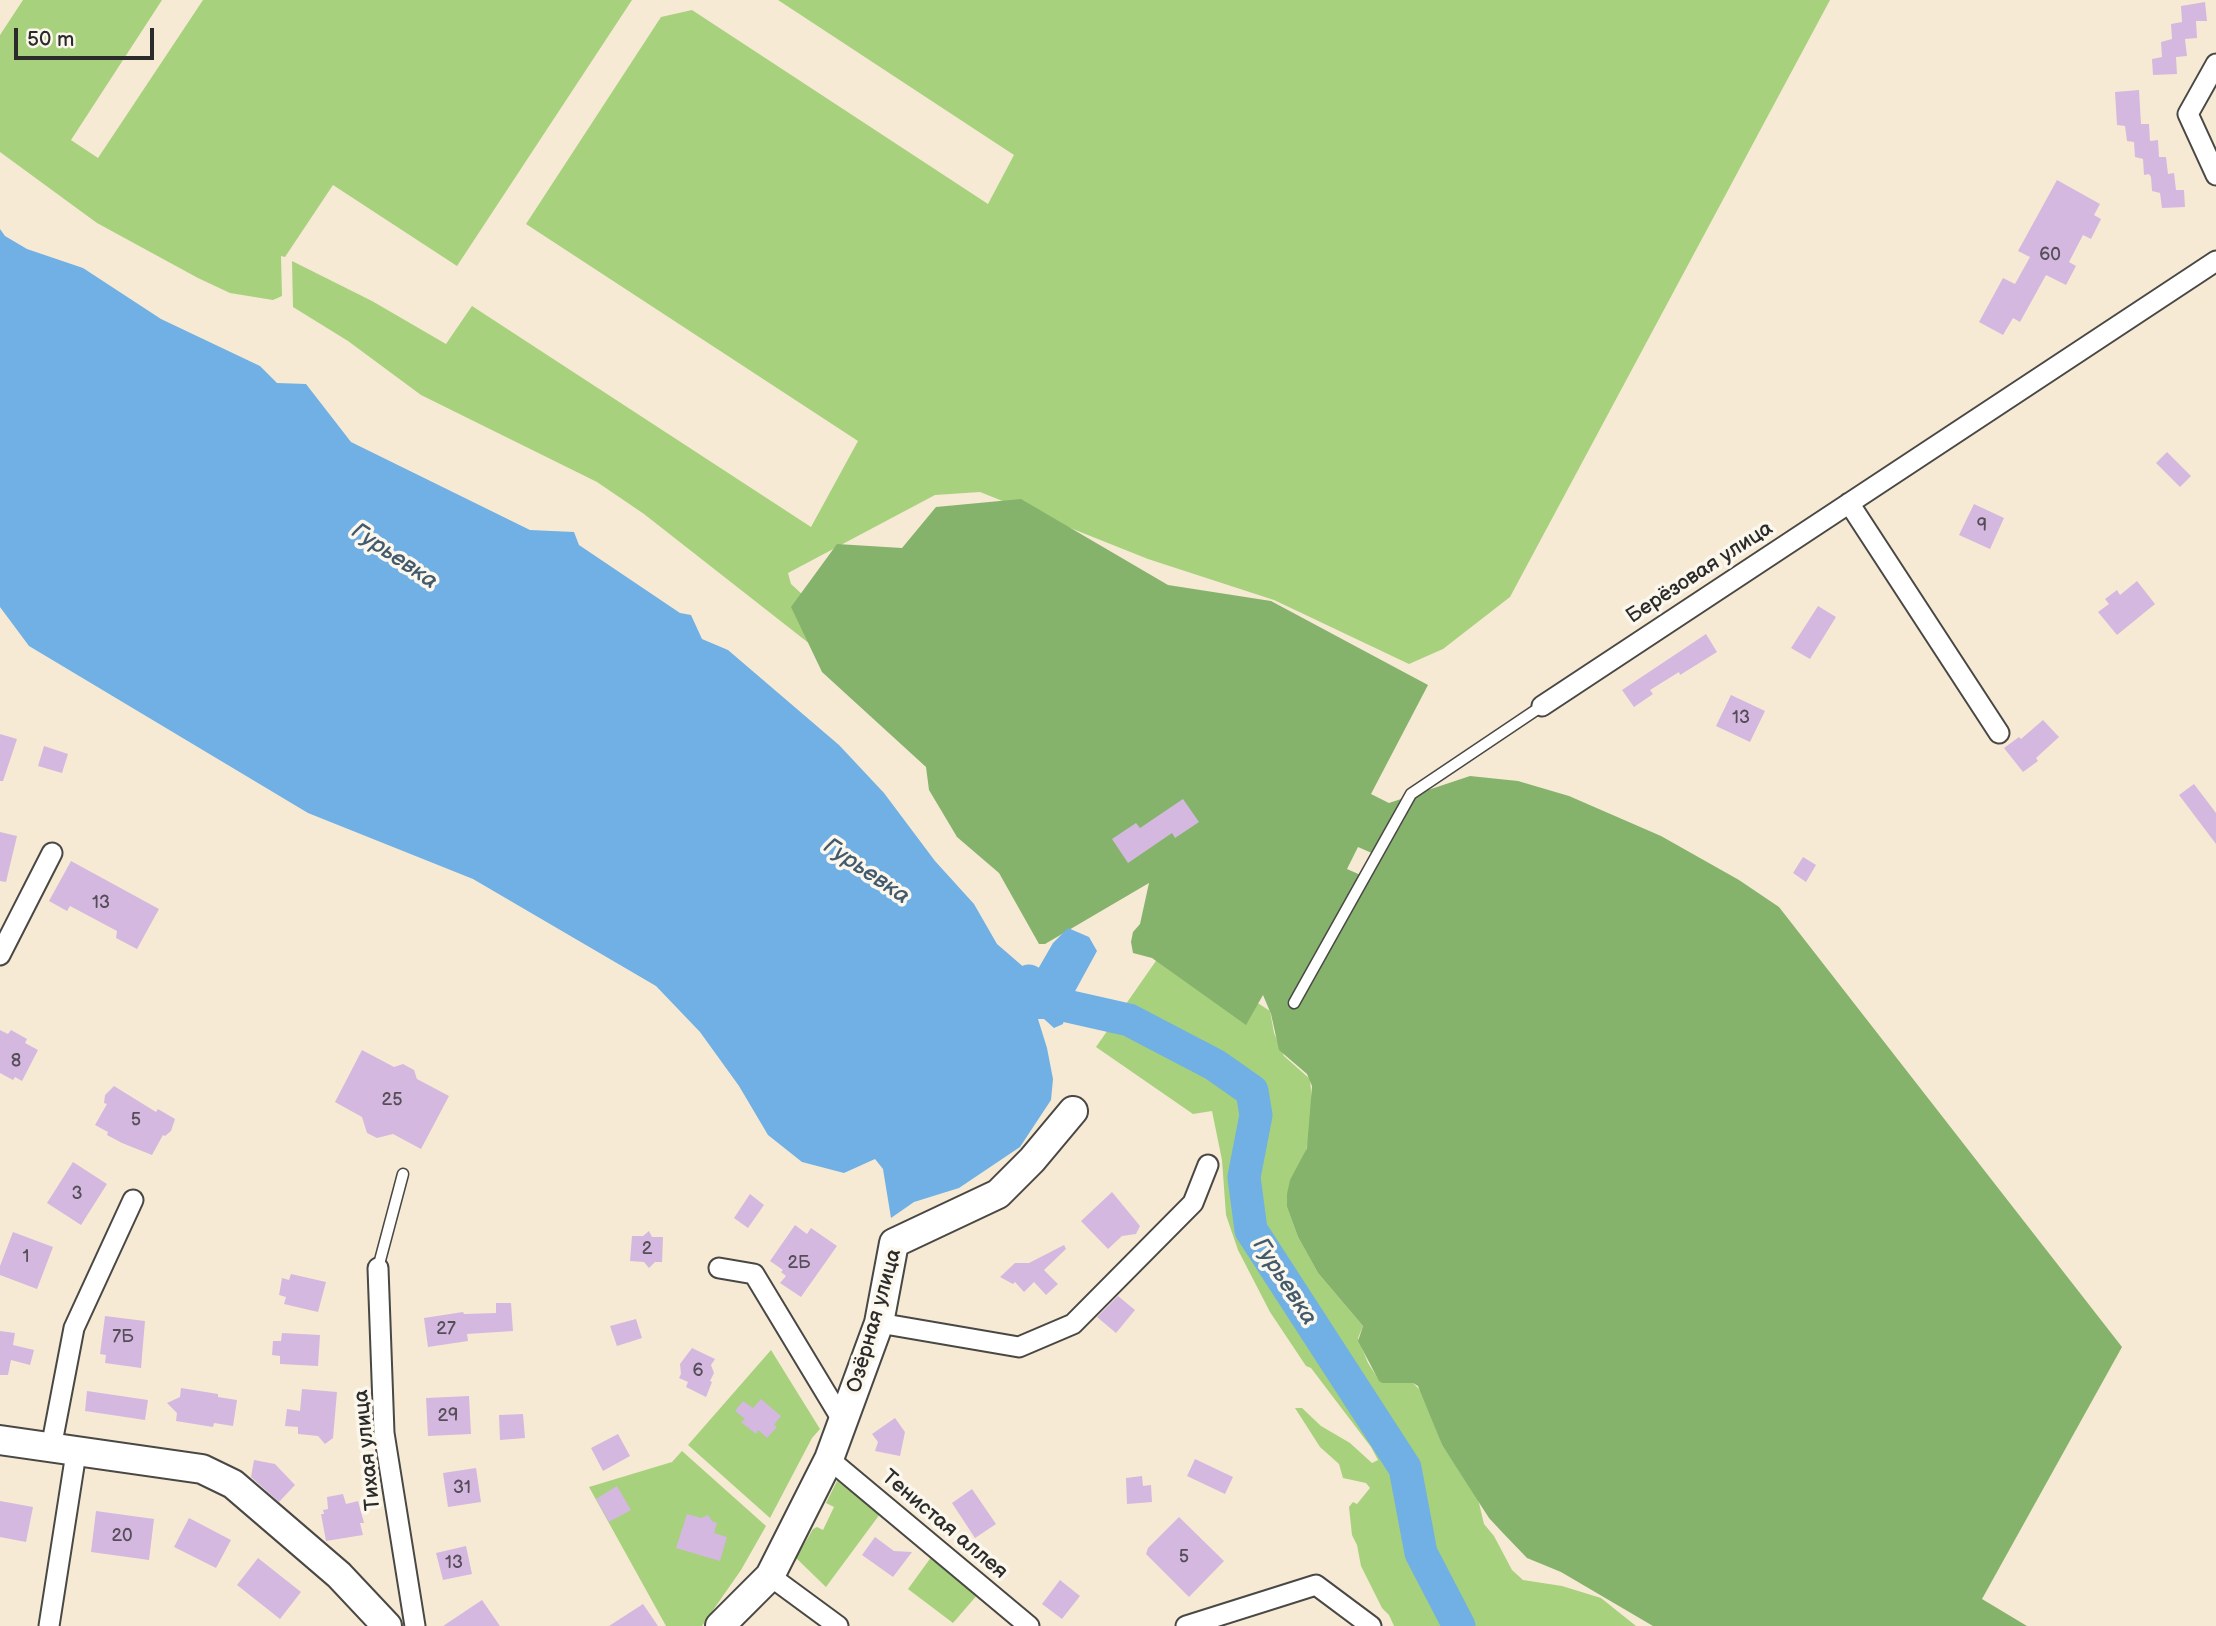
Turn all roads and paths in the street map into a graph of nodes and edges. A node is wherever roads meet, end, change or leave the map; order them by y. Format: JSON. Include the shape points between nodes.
{"nodes":[{"id":1,"x":2216,"y":64,"type":"edge"},
{"id":2,"x":2216,"y":175,"type":"edge"},
{"id":3,"x":2216,"y":261,"type":"edge"},
{"id":4,"x":1849,"y":503,"type":"junction"},
{"id":5,"x":1542,"y":706,"type":"joint"},
{"id":6,"x":1999,"y":733,"type":"dead end"},
{"id":7,"x":52,"y":853,"type":"dead end"},
{"id":8,"x":0,"y":956,"type":"edge"},
{"id":9,"x":1294,"y":1003,"type":"dead end"},
{"id":10,"x":1073,"y":1111,"type":"dead end"},
{"id":11,"x":1208,"y":1165,"type":"dead end"},
{"id":12,"x":403,"y":1174,"type":"dead end"},
{"id":13,"x":133,"y":1200,"type":"dead end"},
{"id":14,"x":378,"y":1268,"type":"joint"},
{"id":15,"x":719,"y":1268,"type":"dead end"},
{"id":16,"x":879,"y":1323,"type":"junction"},
{"id":17,"x":844,"y":1423,"type":"junction"},
{"id":18,"x":0,"y":1440,"type":"edge"},
{"id":19,"x":64,"y":1450,"type":"junction"},
{"id":20,"x":829,"y":1459,"type":"junction"},
{"id":21,"x":770,"y":1576,"type":"junction"},
{"id":22,"x":49,"y":1626,"type":"edge"},
{"id":23,"x":387,"y":1626,"type":"edge"},
{"id":24,"x":415,"y":1626,"type":"edge"},
{"id":25,"x":720,"y":1626,"type":"edge"},
{"id":26,"x":838,"y":1626,"type":"edge"},
{"id":27,"x":1030,"y":1626,"type":"edge"},
{"id":28,"x":1186,"y":1626,"type":"edge"},
{"id":29,"x":1371,"y":1626,"type":"edge"}],
"edges":[{"from":1,"to":2,"type":"street","via":[[2188,114]]},
{"from":3,"to":4,"type":"street","name":"Берёзовая улица"},
{"from":4,"to":5,"type":"street","name":"Берёзовая улица"},
{"from":4,"to":6,"type":"street"},
{"from":5,"to":9,"type":"lane","name":"Берёзовая улица","via":[[1410,794]]},
{"from":7,"to":8,"type":"street"},
{"from":10,"to":16,"type":"street","name":"Озёрная улица","via":[[998,1194],[894,1243]]},
{"from":11,"to":16,"type":"street","via":[[1193,1203],[1073,1324],[1018,1347]]},
{"from":12,"to":14,"type":"lane"},
{"from":13,"to":19,"type":"street","via":[[74,1328]]},
{"from":14,"to":24,"type":"street","name":"Тихая улица","via":[[384,1433]]},
{"from":15,"to":17,"type":"street","via":[[754,1274]]},
{"from":16,"to":17,"type":"street","name":"Озёрная улица"},
{"from":17,"to":20,"type":"street","name":"Озёрная улица"},
{"from":18,"to":19,"type":"street"},
{"from":19,"to":22,"type":"street"},
{"from":19,"to":23,"type":"street","via":[[202,1469],[233,1483],[339,1575]]},
{"from":20,"to":21,"type":"street","name":"Озёрная улица"},
{"from":20,"to":27,"type":"street","name":"Тенистая аллея"},
{"from":21,"to":25,"type":"street","name":"Озёрная улица"},
{"from":21,"to":26,"type":"street"},
{"from":28,"to":29,"type":"street","via":[[1316,1585]]}]}
